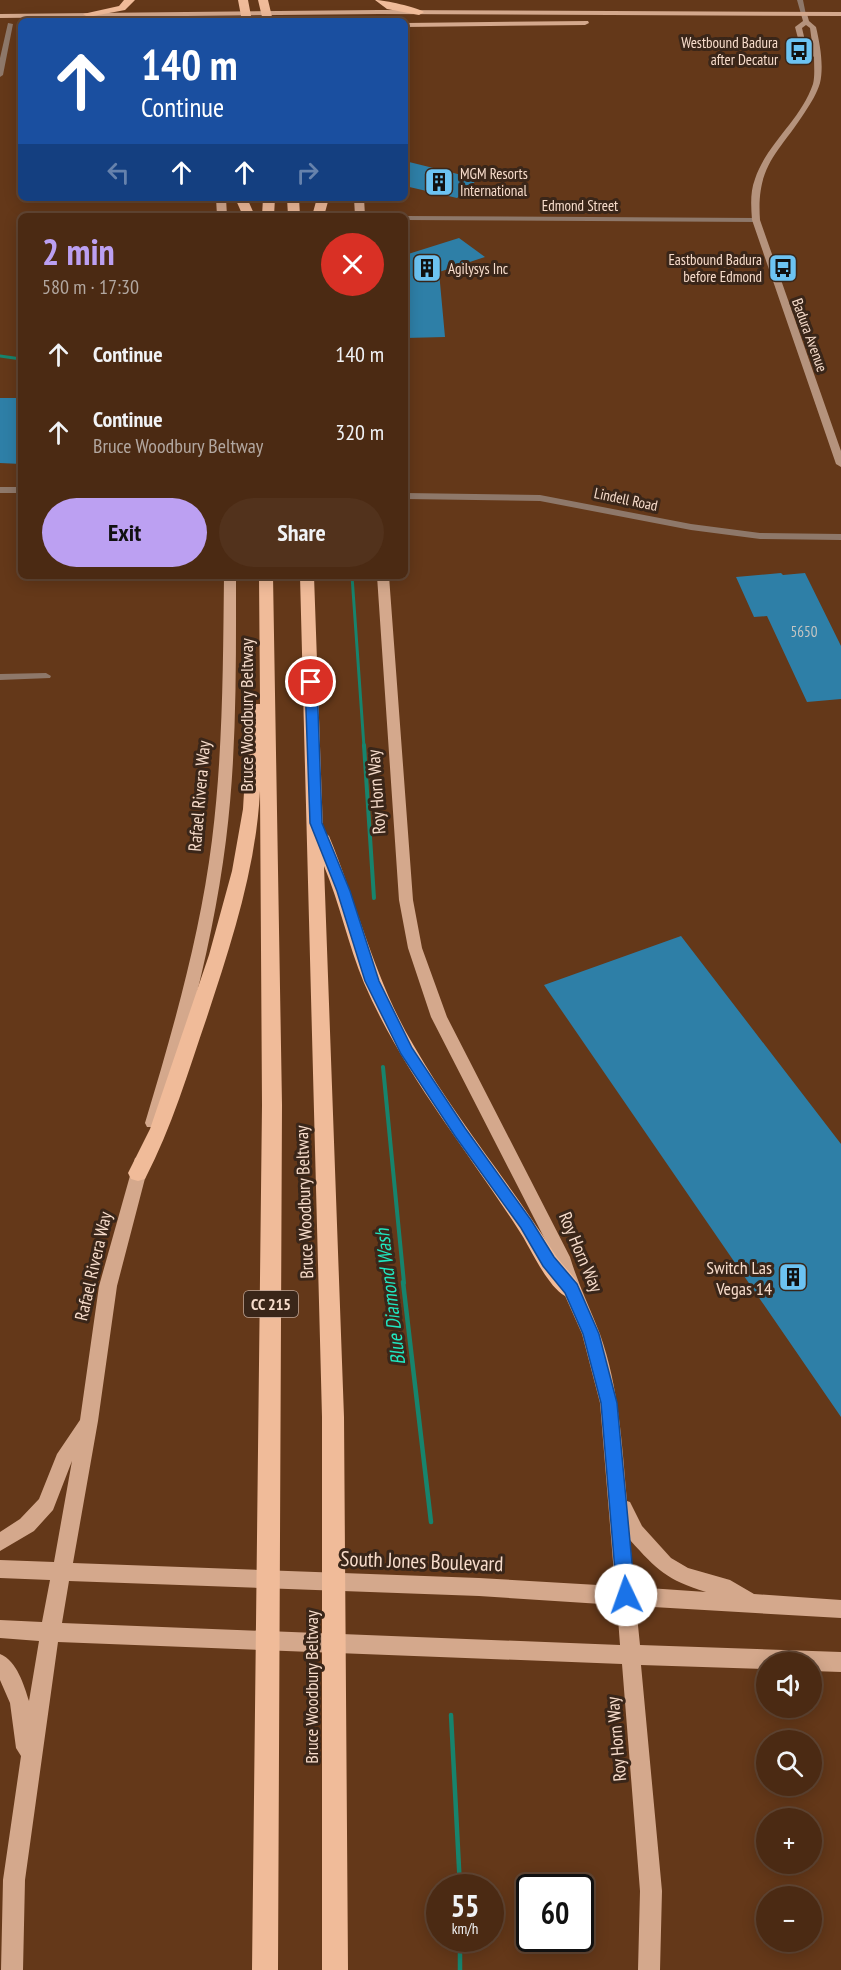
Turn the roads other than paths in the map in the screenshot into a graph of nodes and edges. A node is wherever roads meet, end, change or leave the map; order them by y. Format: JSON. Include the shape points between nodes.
{"nodes":[{"id":1,"x":130,"y":0,"type":"edge"},
{"id":2,"x":139,"y":0,"type":"edge"},
{"id":3,"x":378,"y":0,"type":"edge"},
{"id":4,"x":800,"y":0,"type":"edge"},
{"id":5,"x":263,"y":1,"type":"edge"},
{"id":6,"x":244,"y":2,"type":"edge"},
{"id":7,"x":419,"y":12,"type":"junction"},
{"id":8,"x":88,"y":14,"type":"junction"},
{"id":9,"x":841,"y":14,"type":"edge"},
{"id":10,"x":0,"y":16,"type":"edge"},
{"id":11,"x":136,"y":17,"type":"edge"},
{"id":12,"x":379,"y":17,"type":"edge"},
{"id":13,"x":247,"y":18,"type":"edge"},
{"id":14,"x":267,"y":18,"type":"edge"},
{"id":15,"x":805,"y":18,"type":"junction"},
{"id":16,"x":841,"y":22,"type":"edge"},
{"id":17,"x":0,"y":24,"type":"edge"},
{"id":18,"x":10,"y":24,"type":"junction"},
{"id":19,"x":18,"y":24,"type":"edge"},
{"id":20,"x":408,"y":27,"type":"edge"},
{"id":21,"x":815,"y":55,"type":"junction"},
{"id":22,"x":0,"y":75,"type":"edge"},
{"id":23,"x":408,"y":218,"type":"edge"},
{"id":24,"x":756,"y":220,"type":"junction"},
{"id":25,"x":841,"y":464,"type":"edge"},
{"id":26,"x":0,"y":490,"type":"edge"},
{"id":27,"x":18,"y":490,"type":"edge"},
{"id":28,"x":408,"y":496,"type":"edge"},
{"id":29,"x":841,"y":537,"type":"edge"},
{"id":30,"x":230,"y":579,"type":"edge"},
{"id":31,"x":266,"y":579,"type":"edge"},
{"id":32,"x":307,"y":579,"type":"edge"},
{"id":33,"x":383,"y":579,"type":"edge"},
{"id":34,"x":268,"y":638,"type":"junction"},
{"id":35,"x":0,"y":676,"type":"edge"},
{"id":36,"x":46,"y":676,"type":"dead end"},
{"id":37,"x":316,"y":823,"type":"junction"},
{"id":38,"x":138,"y":1173,"type":"junction"},
{"id":39,"x":571,"y":1289,"type":"junction"},
{"id":40,"x":89,"y":1421,"type":"junction"},
{"id":41,"x":619,"y":1500,"type":"junction"},
{"id":42,"x":0,"y":1542,"type":"edge"},
{"id":43,"x":0,"y":1569,"type":"edge"},
{"id":44,"x":63,"y":1570,"type":"junction"},
{"id":45,"x":626,"y":1595,"type":"junction"},
{"id":46,"x":752,"y":1604,"type":"junction"},
{"id":47,"x":841,"y":1609,"type":"edge"},
{"id":48,"x":0,"y":1629,"type":"edge"},
{"id":49,"x":52,"y":1631,"type":"junction"},
{"id":50,"x":630,"y":1656,"type":"junction"},
{"id":51,"x":841,"y":1662,"type":"edge"},
{"id":52,"x":0,"y":1664,"type":"edge"},
{"id":53,"x":28,"y":1776,"type":"junction"},
{"id":54,"x":12,"y":1970,"type":"edge"},
{"id":55,"x":265,"y":1970,"type":"edge"},
{"id":56,"x":335,"y":1970,"type":"edge"},
{"id":57,"x":650,"y":1970,"type":"edge"}],
"edges":[{"from":1,"to":8,"type":"highway","via":[[122,8]]},
{"from":2,"to":11,"type":"highway"},
{"from":3,"to":7,"type":"highway","via":[[390,7]]},
{"from":3,"to":12,"type":"highway"},
{"from":4,"to":15,"type":"street","name":"Badura Avenue"},
{"from":5,"to":14,"type":"highway"},
{"from":6,"to":13,"type":"highway"},
{"from":7,"to":12,"type":"main road"},
{"from":7,"to":15,"type":"main road"},
{"from":8,"to":10,"type":"main road"},
{"from":8,"to":11,"type":"main road"},
{"from":9,"to":15,"type":"main road"},
{"from":11,"to":12,"type":"main road"},
{"from":15,"to":16,"type":"main road"},
{"from":15,"to":20,"type":"main road"},
{"from":15,"to":21,"type":"main road","name":"Badura Avenue","via":[[813,27],[818,46]]},
{"from":15,"to":21,"type":"main road","name":"Badura Avenue","via":[[798,27],[802,46]]},
{"from":17,"to":18,"type":"main road"},
{"from":18,"to":19,"type":"main road"},
{"from":18,"to":22,"type":"street"},
{"from":21,"to":24,"type":"main road","name":"Badura Avenue","via":[[817,83],[763,164],[754,188]]},
{"from":23,"to":24,"type":"street","name":"Edmond Street"},
{"from":24,"to":25,"type":"main road","name":"Badura Avenue"},
{"from":26,"to":27,"type":"street"},
{"from":28,"to":29,"type":"street","name":"Lindell Road","via":[[540,498],[725,532]]},
{"from":30,"to":38,"type":"main road","name":"Rafael Rivera Way","via":[[226,765],[214,874],[191,989]]},
{"from":31,"to":34,"type":"highway","name":"Bruce Woodbury Beltway","number":"CC 215"},
{"from":32,"to":37,"type":"highway","name":"Bruce Woodbury Beltway"},
{"from":33,"to":39,"type":"main road","name":"Roy Horn Way","via":[[406,900],[415,948],[439,1017],[562,1257]]},
{"from":34,"to":38,"type":"highway","via":[[259,669],[251,809],[241,871],[218,955],[160,1129]]},
{"from":34,"to":55,"type":"highway","name":"Bruce Woodbury Beltway","number":"CC 215","via":[[272,1128]]},
{"from":35,"to":36,"type":"street"},
{"from":37,"to":39,"type":"highway","via":[[344,891],[372,981],[406,1050],[548,1262]]},
{"from":37,"to":56,"type":"highway","name":"Bruce Woodbury Beltway","via":[[333,1417]]},
{"from":38,"to":40,"type":"main road","name":"Rafael Rivera Way","via":[[108,1286]]},
{"from":39,"to":41,"type":"main road","name":"Roy Horn Way","via":[[591,1334],[609,1403]]},
{"from":40,"to":42,"type":"main road","via":[[63,1460],[46,1504],[27,1525]]},
{"from":40,"to":44,"type":"main road","name":"Rafael Rivera Way"},
{"from":41,"to":45,"type":"main road","name":"Roy Horn Way"},
{"from":41,"to":46,"type":"main road","via":[[635,1532],[664,1564],[683,1576],[730,1589]]},
{"from":43,"to":44,"type":"main road","name":"South Jones Boulevard"},
{"from":44,"to":45,"type":"main road","name":"South Jones Boulevard"},
{"from":44,"to":49,"type":"main road","name":"Rafael Rivera Way"},
{"from":45,"to":46,"type":"main road","name":"South Jones Boulevard"},
{"from":45,"to":50,"type":"main road","name":"Roy Horn Way"},
{"from":46,"to":47,"type":"main road","name":"South Jones Boulevard"},
{"from":48,"to":49,"type":"main road"},
{"from":49,"to":50,"type":"main road"},
{"from":49,"to":53,"type":"main road","name":"Rafael Rivera Way"},
{"from":50,"to":51,"type":"main road"},
{"from":50,"to":57,"type":"main road","name":"Roy Horn Way","via":[[651,1892]]},
{"from":52,"to":53,"type":"main road","via":[[14,1683],[21,1702]]},
{"from":53,"to":54,"type":"main road","name":"Rafael Rivera Way","via":[[14,1880]]}]}
